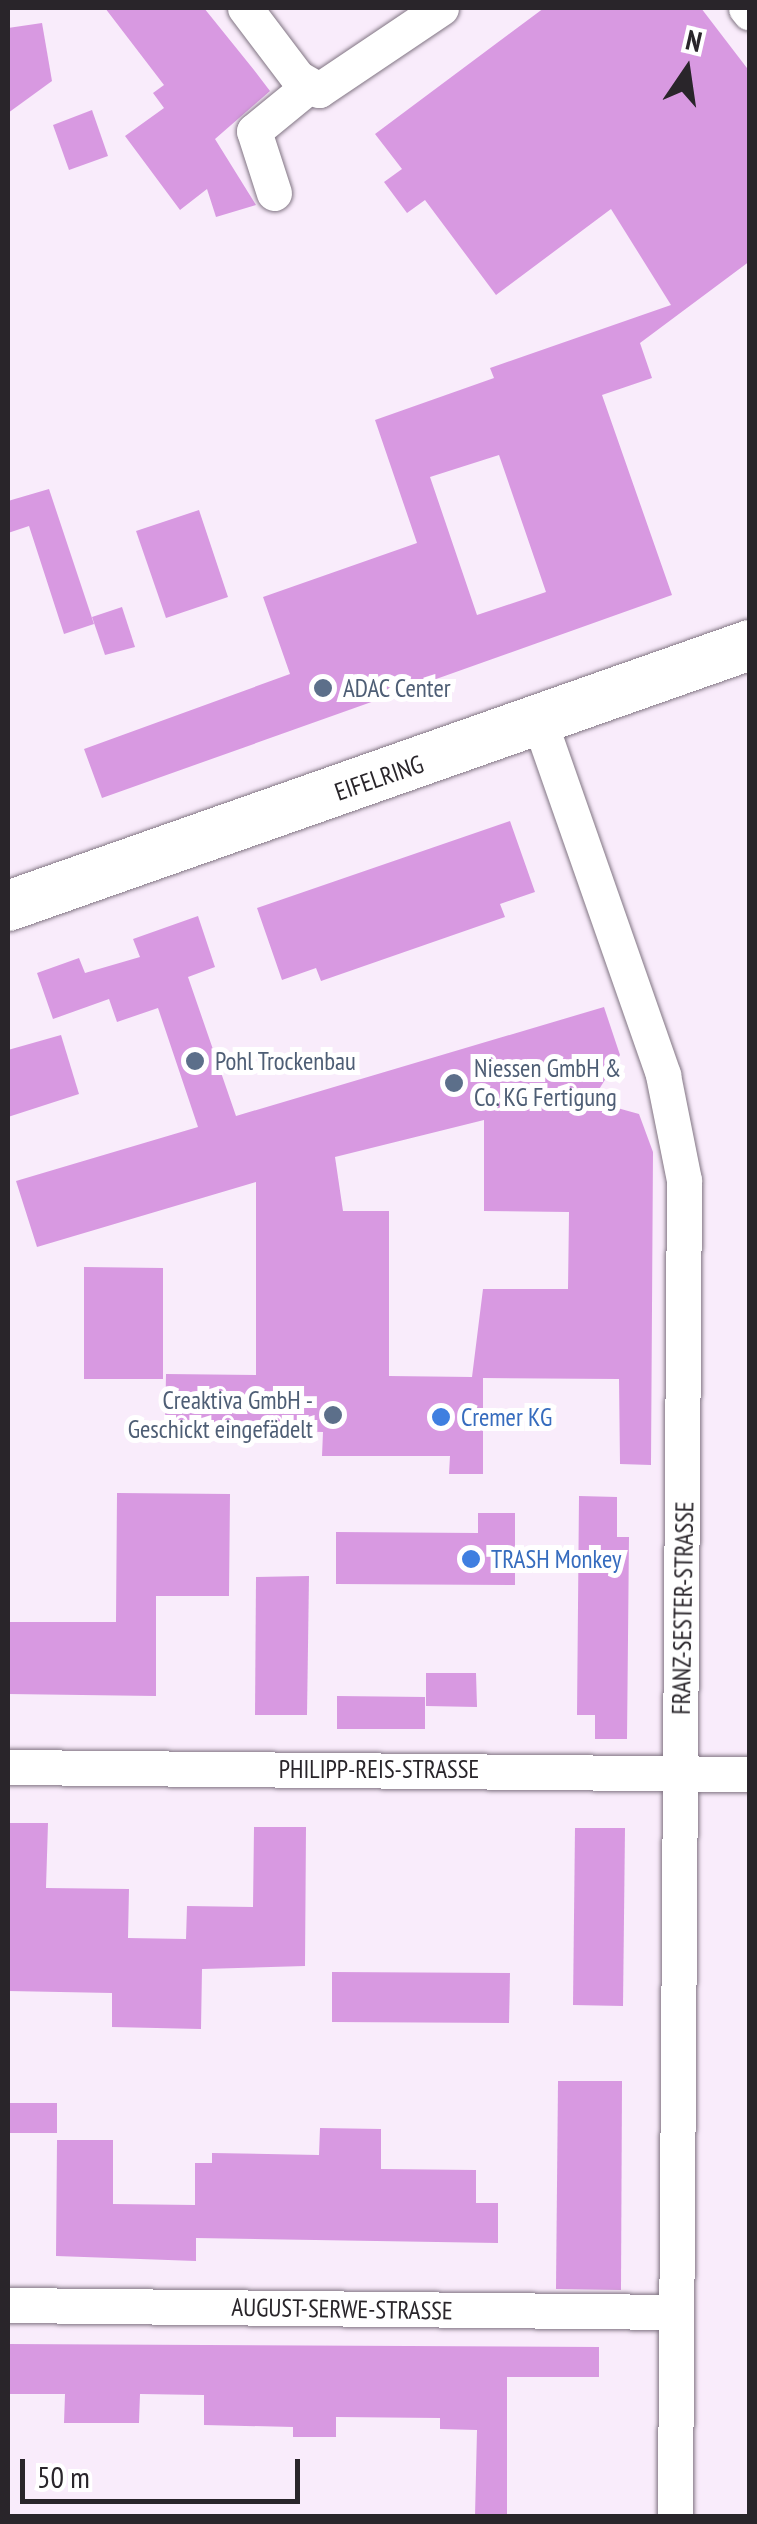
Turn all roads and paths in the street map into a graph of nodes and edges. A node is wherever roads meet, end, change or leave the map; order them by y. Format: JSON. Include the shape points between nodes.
{"nodes":[{"id":1,"x":245,"y":8,"type":"edge"},
{"id":2,"x":441,"y":8,"type":"edge"},
{"id":3,"x":309,"y":86,"type":"junction"},
{"id":4,"x":274,"y":193,"type":"dead end"},
{"id":5,"x":750,"y":645,"type":"edge"},
{"id":6,"x":540,"y":722,"type":"junction"},
{"id":7,"x":8,"y":906,"type":"edge"},
{"id":8,"x":8,"y":1767,"type":"edge"},
{"id":9,"x":682,"y":1771,"type":"junction"},
{"id":10,"x":750,"y":1774,"type":"edge"},
{"id":11,"x":8,"y":2305,"type":"edge"},
{"id":12,"x":676,"y":2312,"type":"junction"},
{"id":13,"x":675,"y":2516,"type":"edge"}],
"edges":[{"from":1,"to":3,"type":"street"},
{"from":2,"to":3,"type":"street","via":[[339,84]]},
{"from":3,"to":4,"type":"street","via":[[254,131]]},
{"from":5,"to":6,"type":"main road","name":"EIFELRING"},
{"from":6,"to":7,"type":"main road","name":"EIFELRING"},
{"from":6,"to":9,"type":"street","name":"FRANZ-SESTER-STRASSE","via":[[680,1148]]},
{"from":8,"to":9,"type":"street","name":"PHILIPP-REIS-STRASSE"},
{"from":9,"to":10,"type":"street","name":"PHILIPP-REIS-STRASSE"},
{"from":9,"to":12,"type":"street","name":"FRANZ-SESTER-STRASSE"},
{"from":11,"to":12,"type":"street","name":"AUGUST-SERWE-STRASSE"},
{"from":12,"to":13,"type":"street","name":"FRANZ-SESTER-STRASSE"}]}
